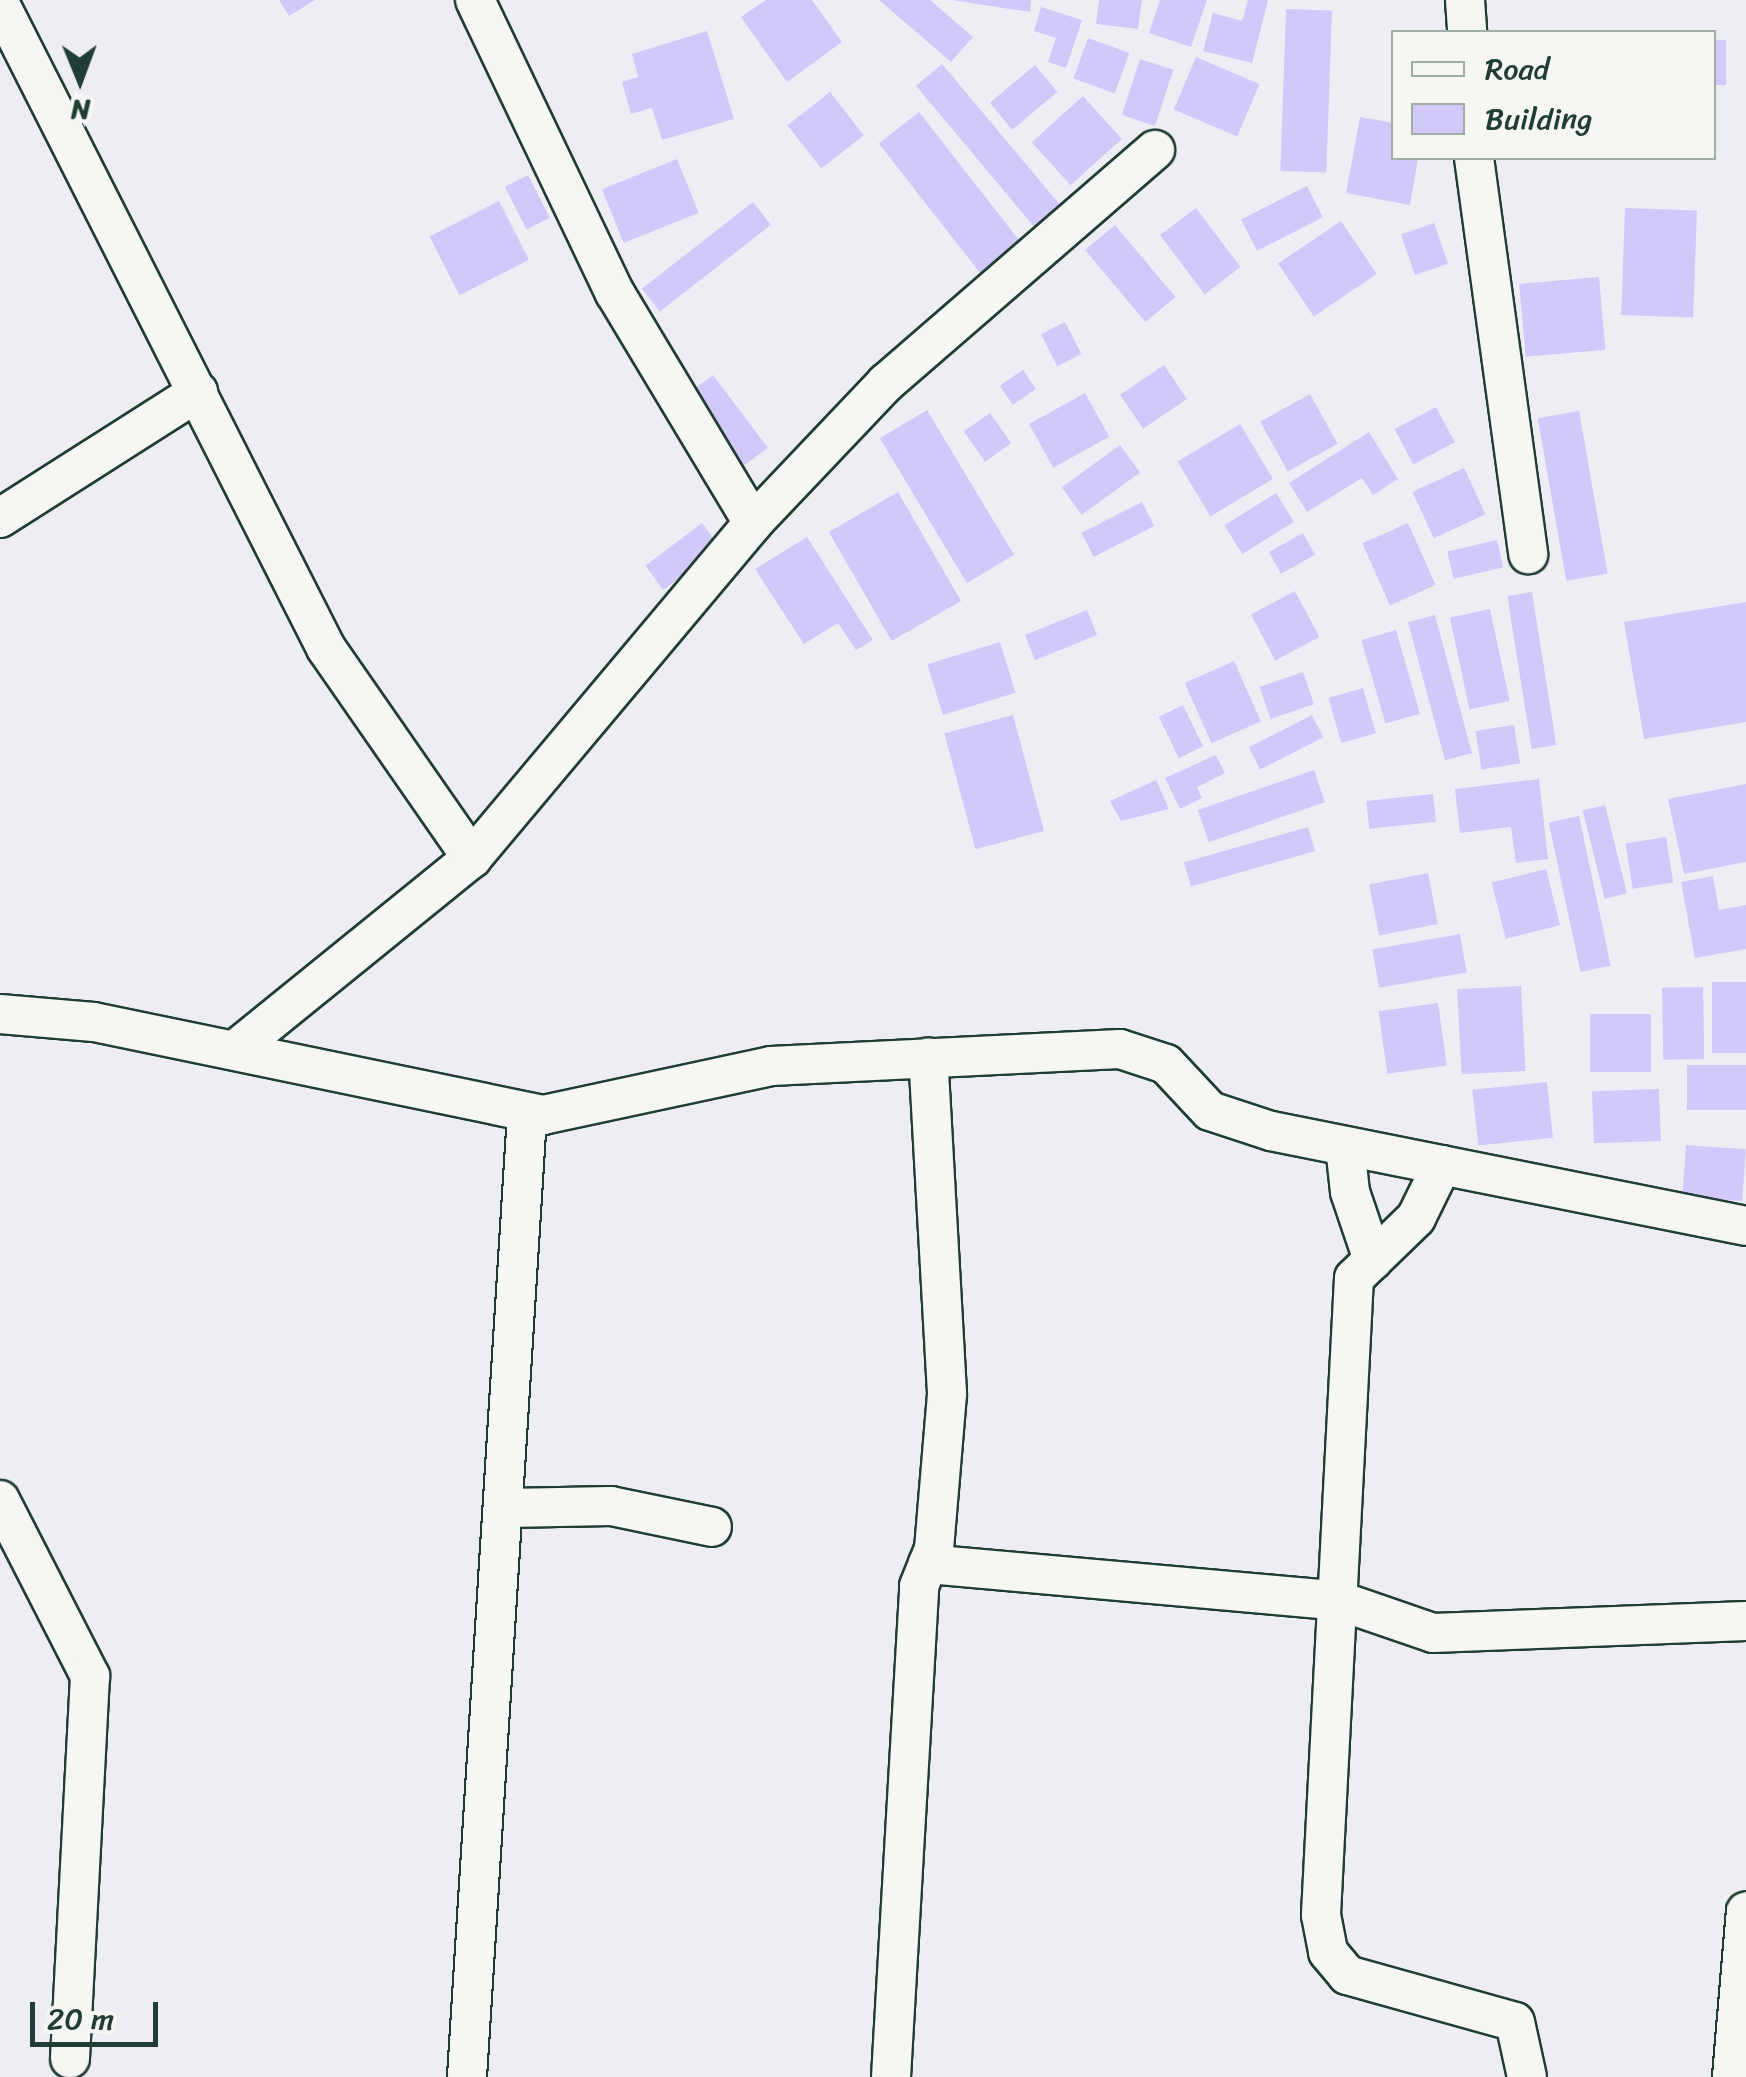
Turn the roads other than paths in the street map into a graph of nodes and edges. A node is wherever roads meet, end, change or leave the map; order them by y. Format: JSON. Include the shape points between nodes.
{"nodes":[{"id":1,"x":475,"y":0,"type":"edge"},
{"id":2,"x":1465,"y":0,"type":"edge"},
{"id":3,"x":0,"y":4,"type":"edge"},
{"id":4,"x":1467,"y":30,"type":"edge"},
{"id":5,"x":1155,"y":150,"type":"dead end"},
{"id":6,"x":1474,"y":160,"type":"edge"},
{"id":7,"x":198,"y":392,"type":"junction"},
{"id":8,"x":0,"y":518,"type":"edge"},
{"id":9,"x":753,"y":523,"type":"junction"},
{"id":10,"x":1528,"y":554,"type":"dead end"},
{"id":11,"x":472,"y":858,"type":"junction"},
{"id":12,"x":0,"y":1014,"type":"edge"},
{"id":13,"x":234,"y":1050,"type":"junction"},
{"id":14,"x":928,"y":1058,"type":"junction"},
{"id":15,"x":526,"y":1114,"type":"junction"},
{"id":16,"x":1345,"y":1146,"type":"junction"},
{"id":17,"x":1442,"y":1165,"type":"junction"},
{"id":18,"x":1746,"y":1226,"type":"edge"},
{"id":19,"x":1373,"y":1260,"type":"junction"},
{"id":20,"x":0,"y":1500,"type":"edge"},
{"id":21,"x":507,"y":1508,"type":"junction"},
{"id":22,"x":712,"y":1527,"type":"dead end"},
{"id":23,"x":928,"y":1564,"type":"junction"},
{"id":24,"x":1340,"y":1601,"type":"junction"},
{"id":25,"x":1746,"y":1621,"type":"edge"},
{"id":26,"x":1746,"y":1912,"type":"edge"},
{"id":27,"x":70,"y":2058,"type":"dead end"},
{"id":28,"x":467,"y":2077,"type":"edge"},
{"id":29,"x":891,"y":2077,"type":"edge"},
{"id":30,"x":1527,"y":2077,"type":"edge"},
{"id":31,"x":1732,"y":2077,"type":"edge"}],
"edges":[{"from":1,"to":9,"type":"street","via":[[615,293]]},
{"from":2,"to":4,"type":"street"},
{"from":3,"to":7,"type":"street"},
{"from":5,"to":9,"type":"street","via":[[886,383]]},
{"from":6,"to":10,"type":"street"},
{"from":7,"to":8,"type":"street"},
{"from":7,"to":11,"type":"street","via":[[326,648]]},
{"from":9,"to":11,"type":"street"},
{"from":11,"to":13,"type":"street"},
{"from":12,"to":13,"type":"street"},
{"from":13,"to":15,"type":"street"},
{"from":14,"to":15,"type":"street","via":[[771,1066]]},
{"from":14,"to":16,"type":"street","via":[[1120,1049],[1166,1064],[1210,1111]]},
{"from":14,"to":23,"type":"street","via":[[947,1393]]},
{"from":15,"to":21,"type":"street"},
{"from":16,"to":17,"type":"street"},
{"from":16,"to":19,"type":"street","via":[[1350,1192]]},
{"from":17,"to":18,"type":"street"},
{"from":17,"to":19,"type":"street","via":[[1416,1218]]},
{"from":19,"to":24,"type":"street","via":[[1354,1278]]},
{"from":20,"to":27,"type":"street","via":[[90,1676]]},
{"from":21,"to":22,"type":"street","via":[[611,1506]]},
{"from":21,"to":28,"type":"street"},
{"from":23,"to":24,"type":"street"},
{"from":23,"to":29,"type":"street","via":[[919,1586]]},
{"from":24,"to":25,"type":"street","via":[[1432,1633],[1478,1636]]},
{"from":24,"to":30,"type":"street","via":[[1321,1916],[1328,1952],[1347,1976],[1515,2022]]},
{"from":26,"to":31,"type":"street"}]}
